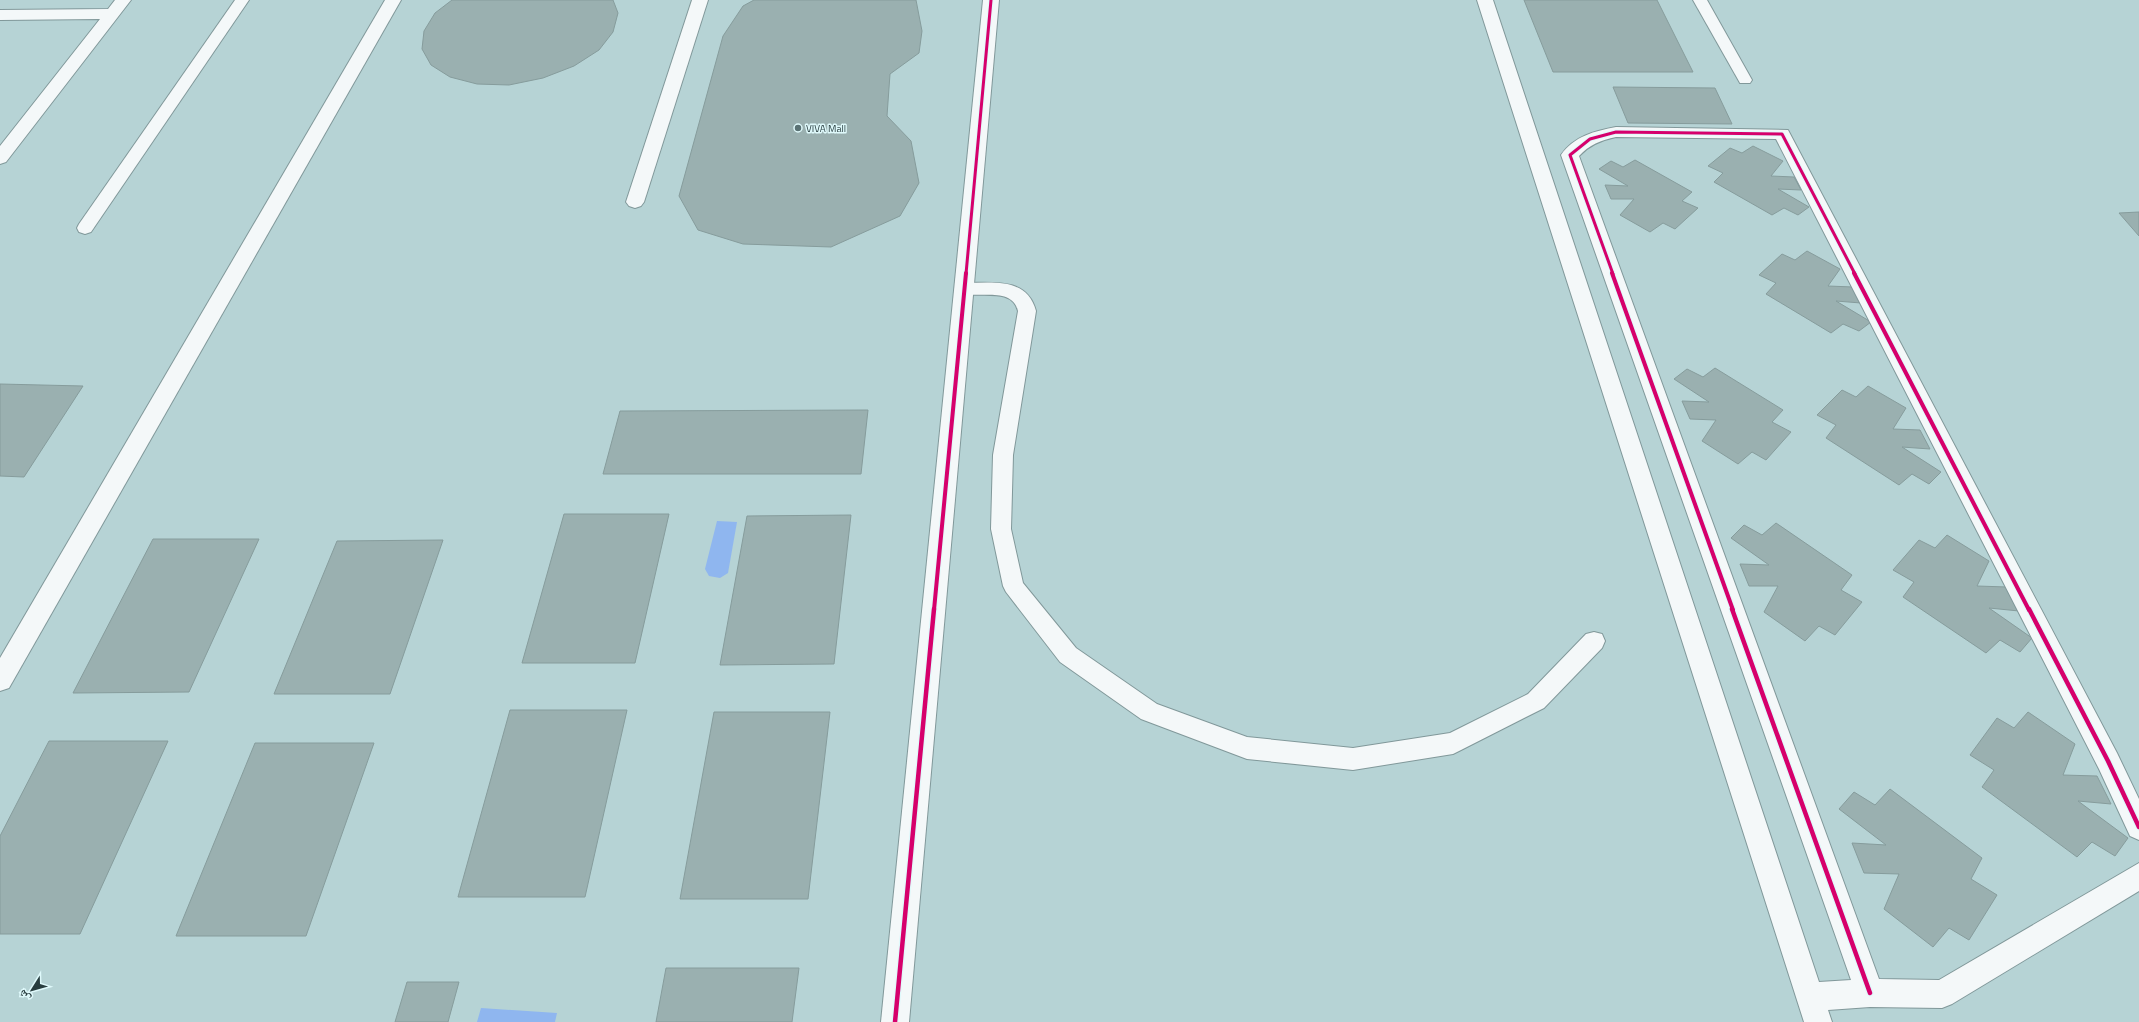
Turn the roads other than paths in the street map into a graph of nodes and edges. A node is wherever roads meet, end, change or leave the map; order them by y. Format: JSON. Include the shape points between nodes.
{"nodes":[{"id":1,"x":123,"y":0,"type":"edge"},
{"id":2,"x":242,"y":0,"type":"edge"},
{"id":3,"x":393,"y":0,"type":"edge"},
{"id":4,"x":700,"y":0,"type":"edge"},
{"id":5,"x":991,"y":0,"type":"edge"},
{"id":6,"x":1485,"y":0,"type":"edge"},
{"id":7,"x":1700,"y":0,"type":"edge"},
{"id":8,"x":112,"y":14,"type":"junction"},
{"id":9,"x":0,"y":15,"type":"edge"},
{"id":10,"x":1745,"y":80,"type":"dead end"},
{"id":11,"x":0,"y":130,"type":"edge"},
{"id":12,"x":22,"y":130,"type":"junction"},
{"id":13,"x":0,"y":158,"type":"edge"},
{"id":14,"x":635,"y":202,"type":"dead end"},
{"id":15,"x":85,"y":228,"type":"dead end"},
{"id":16,"x":965,"y":289,"type":"junction"},
{"id":17,"x":1594,"y":641,"type":"dead end"},
{"id":18,"x":0,"y":680,"type":"edge"},
{"id":19,"x":2139,"y":827,"type":"edge"},
{"id":20,"x":2139,"y":876,"type":"edge"},
{"id":21,"x":1870,"y":993,"type":"junction"},
{"id":22,"x":1814,"y":1010,"type":"edge"},
{"id":23,"x":895,"y":1022,"type":"edge"}],
"edges":[{"from":1,"to":8,"type":"street"},
{"from":2,"to":15,"type":"lane"},
{"from":3,"to":18,"type":"street"},
{"from":4,"to":14,"type":"street"},
{"from":5,"to":16,"type":"street"},
{"from":6,"to":22,"type":"street"},
{"from":7,"to":10,"type":"lane"},
{"from":8,"to":9,"type":"street"},
{"from":8,"to":12,"type":"street"},
{"from":11,"to":12,"type":"street"},
{"from":12,"to":13,"type":"street"},
{"from":16,"to":17,"type":"lane","via":[[1013,292],[1022,297],[1027,304],[1003,455],[1001,529],[1013,586],[1068,655],[1149,712],[1247,748],[1352,759],[1437,746],[1453,743],[1536,701]]},
{"from":16,"to":23,"type":"street"},
{"from":19,"to":21,"type":"street","via":[[2108,761],[1782,134],[1616,132],[1593,137],[1570,155]]},
{"from":20,"to":21,"type":"street","via":[[1942,994]]},
{"from":21,"to":22,"type":"street"}]}
